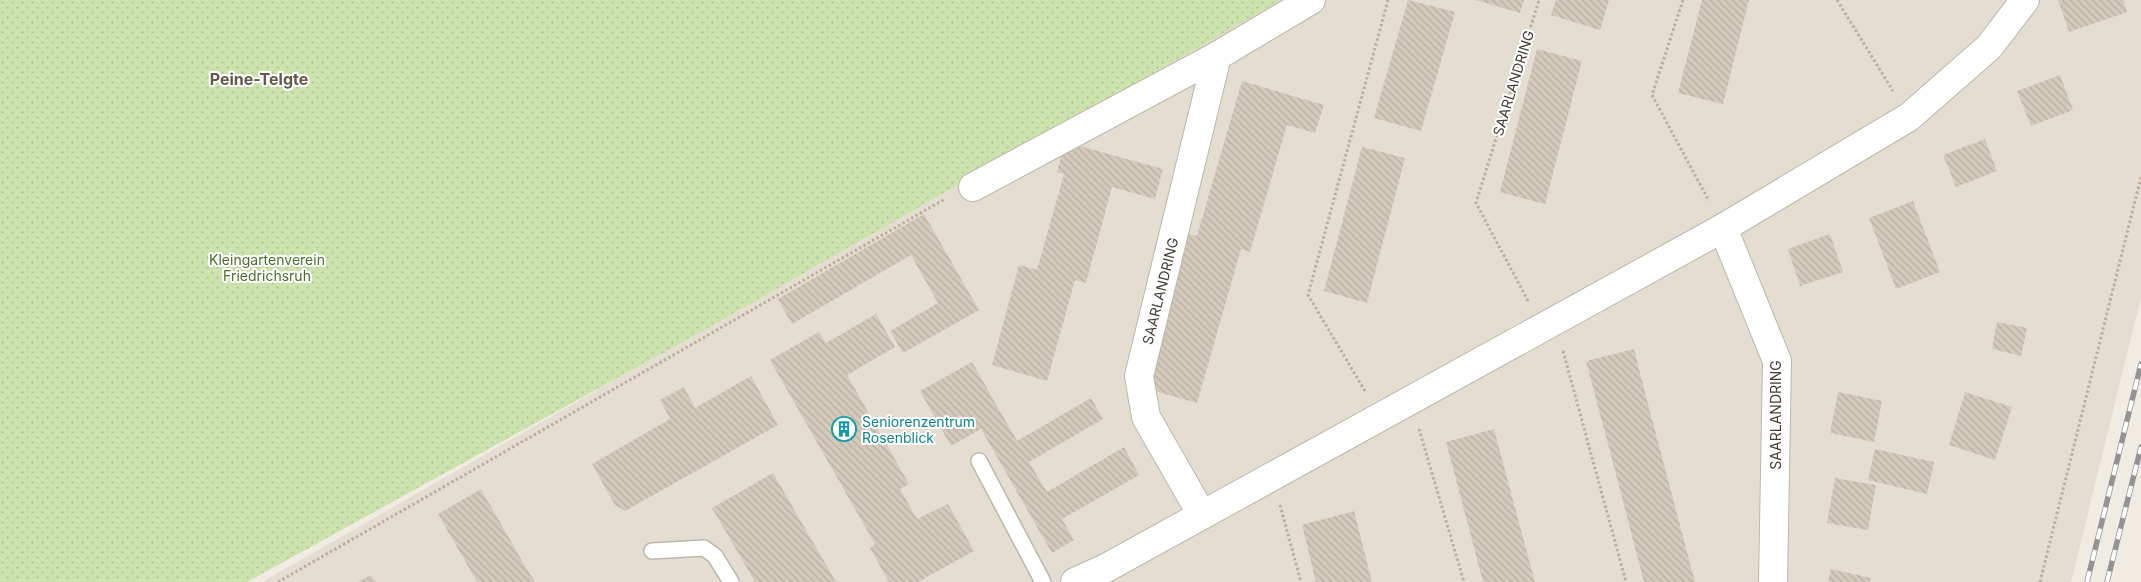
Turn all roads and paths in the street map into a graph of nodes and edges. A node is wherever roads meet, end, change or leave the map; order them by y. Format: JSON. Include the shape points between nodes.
{"nodes":[{"id":1,"x":1312,"y":0,"type":"edge"},
{"id":2,"x":1388,"y":0,"type":"edge"},
{"id":3,"x":1539,"y":0,"type":"edge"},
{"id":4,"x":1683,"y":0,"type":"edge"},
{"id":5,"x":1837,"y":0,"type":"edge"},
{"id":6,"x":2025,"y":0,"type":"edge"},
{"id":7,"x":1217,"y":56,"type":"junction"},
{"id":8,"x":1909,"y":117,"type":"junction"},
{"id":9,"x":2141,"y":177,"type":"edge"},
{"id":10,"x":973,"y":187,"type":"joint"},
{"id":11,"x":1723,"y":228,"type":"junction"},
{"id":12,"x":1548,"y":325,"type":"junction"},
{"id":13,"x":1410,"y":399,"type":"junction"},
{"id":14,"x":1380,"y":416,"type":"junction"},
{"id":15,"x":979,"y":462,"type":"dead end"},
{"id":16,"x":1272,"y":476,"type":"junction"},
{"id":17,"x":1202,"y":515,"type":"junction"},
{"id":18,"x":652,"y":551,"type":"dead end"},
{"id":19,"x":1108,"y":575,"type":"edge"},
{"id":20,"x":278,"y":582,"type":"edge"},
{"id":21,"x":731,"y":582,"type":"edge"},
{"id":22,"x":1042,"y":582,"type":"edge"},
{"id":23,"x":1075,"y":582,"type":"edge"},
{"id":24,"x":1301,"y":582,"type":"edge"},
{"id":25,"x":1464,"y":582,"type":"edge"},
{"id":26,"x":1626,"y":582,"type":"edge"},
{"id":27,"x":1773,"y":582,"type":"edge"},
{"id":28,"x":2040,"y":582,"type":"edge"}],
"edges":[{"from":1,"to":7,"type":"street"},
{"from":2,"to":14,"type":"path","via":[[1308,295]]},
{"from":3,"to":12,"type":"path","name":"SAARLANDRING","via":[[1476,203]]},
{"from":4,"to":11,"type":"path","via":[[1652,95]]},
{"from":5,"to":8,"type":"path"},
{"from":6,"to":8,"type":"street","via":[[1988,46]]},
{"from":7,"to":10,"type":"street"},
{"from":7,"to":17,"type":"street","name":"SAARLANDRING","via":[[1139,376],[1146,417]]},
{"from":8,"to":11,"type":"street"},
{"from":9,"to":28,"type":"path"},
{"from":10,"to":20,"type":"path","via":[[928,208]]},
{"from":11,"to":12,"type":"street"},
{"from":11,"to":27,"type":"street","name":"SAARLANDRING","via":[[1777,361]]},
{"from":12,"to":13,"type":"street"},
{"from":12,"to":26,"type":"path","name":"SAARLANDRING"},
{"from":13,"to":14,"type":"street"},
{"from":13,"to":25,"type":"path"},
{"from":14,"to":16,"type":"street"},
{"from":15,"to":22,"type":"lane"},
{"from":16,"to":17,"type":"street"},
{"from":16,"to":24,"type":"path"},
{"from":17,"to":19,"type":"street"},
{"from":18,"to":21,"type":"lane","via":[[704,548],[715,556]]},
{"from":19,"to":23,"type":"street"}]}
